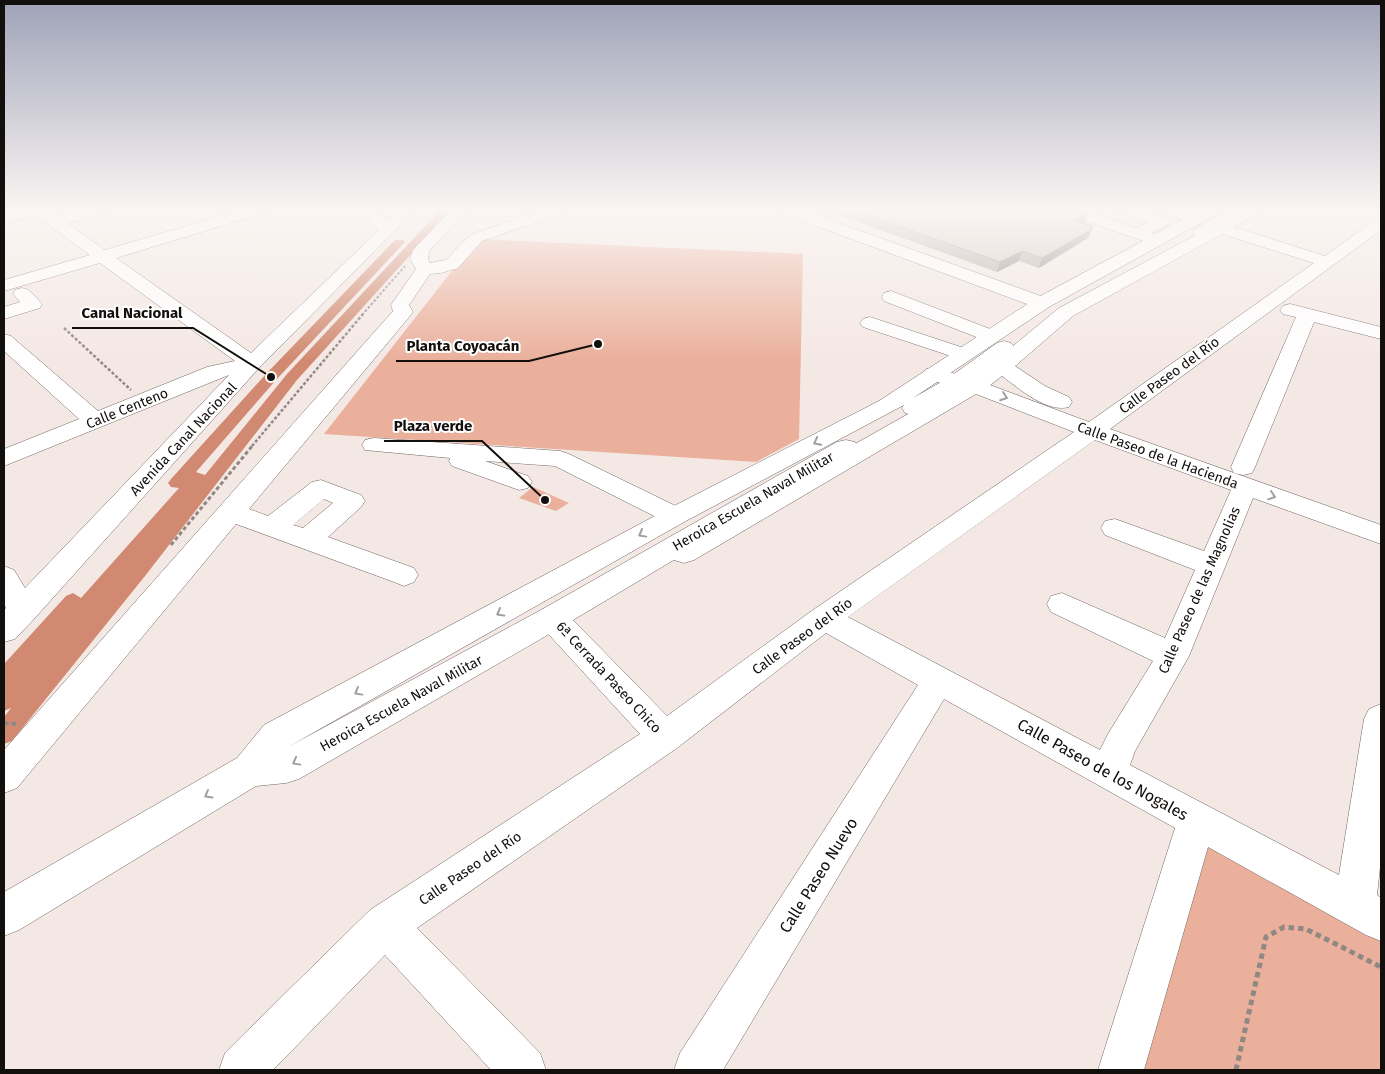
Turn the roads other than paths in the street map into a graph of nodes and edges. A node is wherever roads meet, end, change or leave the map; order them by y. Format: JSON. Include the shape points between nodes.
{"nodes":[{"id":1,"x":95,"y":259,"type":"edge"},
{"id":2,"x":104,"y":259,"type":"edge"},
{"id":3,"x":358,"y":259,"type":"edge"},
{"id":4,"x":419,"y":259,"type":"edge"},
{"id":5,"x":457,"y":259,"type":"edge"},
{"id":6,"x":922,"y":259,"type":"edge"},
{"id":7,"x":1121,"y":259,"type":"edge"},
{"id":8,"x":1147,"y":259,"type":"edge"},
{"id":9,"x":1319,"y":259,"type":"edge"},
{"id":10,"x":1331,"y":259,"type":"edge"},
{"id":11,"x":1327,"y":262,"type":"junction"},
{"id":12,"x":418,"y":264,"type":"junction"},
{"id":13,"x":10,"y":291,"type":"edge"},
{"id":14,"x":891,"y":297,"type":"dead end"},
{"id":15,"x":944,"y":301,"type":"dead end"},
{"id":16,"x":1042,"y":303,"type":"junction"},
{"id":17,"x":1267,"y":304,"type":"junction"},
{"id":18,"x":4,"y":313,"type":"edge"},
{"id":19,"x":1307,"y":314,"type":"junction"},
{"id":20,"x":870,"y":323,"type":"dead end"},
{"id":21,"x":1008,"y":324,"type":"junction"},
{"id":22,"x":1381,"y":333,"type":"edge"},
{"id":23,"x":4,"y":340,"type":"edge"},
{"id":24,"x":987,"y":353,"type":"junction"},
{"id":25,"x":252,"y":364,"type":"junction"},
{"id":26,"x":956,"y":381,"type":"junction"},
{"id":27,"x":95,"y":421,"type":"junction"},
{"id":28,"x":1100,"y":426,"type":"junction"},
{"id":29,"x":374,"y":445,"type":"dead end"},
{"id":30,"x":428,"y":449,"type":"junction"},
{"id":31,"x":4,"y":458,"type":"edge"},
{"id":32,"x":1244,"y":477,"type":"junction"},
{"id":33,"x":519,"y":482,"type":"dead end"},
{"id":34,"x":230,"y":512,"type":"junction"},
{"id":35,"x":675,"y":516,"type":"junction"},
{"id":36,"x":1365,"y":516,"type":"edge"},
{"id":37,"x":272,"y":527,"type":"junction"},
{"id":38,"x":1115,"y":528,"type":"dead end"},
{"id":39,"x":1381,"y":535,"type":"edge"},
{"id":40,"x":307,"y":540,"type":"junction"},
{"id":41,"x":1211,"y":565,"type":"junction"},
{"id":42,"x":404,"y":575,"type":"dead end"},
{"id":43,"x":4,"y":577,"type":"edge"},
{"id":44,"x":1062,"y":604,"type":"dead end"},
{"id":45,"x":824,"y":618,"type":"junction"},
{"id":46,"x":13,"y":621,"type":"edge"},
{"id":47,"x":556,"y":622,"type":"junction"},
{"id":48,"x":1173,"y":656,"type":"junction"},
{"id":49,"x":939,"y":679,"type":"junction"},
{"id":50,"x":1381,"y":719,"type":"edge"},
{"id":51,"x":665,"y":737,"type":"junction"},
{"id":52,"x":250,"y":770,"type":"junction"},
{"id":53,"x":1109,"y":772,"type":"junction"},
{"id":54,"x":4,"y":776,"type":"edge"},
{"id":55,"x":1197,"y":820,"type":"junction"},
{"id":56,"x":66,"y":877,"type":"junction"},
{"id":57,"x":1368,"y":912,"type":"edge"},
{"id":58,"x":4,"y":915,"type":"edge"},
{"id":59,"x":385,"y":925,"type":"junction"},
{"id":60,"x":4,"y":928,"type":"edge"},
{"id":61,"x":242,"y":1070,"type":"edge"},
{"id":62,"x":524,"y":1070,"type":"edge"},
{"id":63,"x":697,"y":1070,"type":"edge"},
{"id":64,"x":1121,"y":1070,"type":"edge"}],
"edges":[{"from":1,"to":13,"type":"street"},
{"from":2,"to":25,"type":"street"},
{"from":3,"to":25,"type":"street","name":"Avenida Canal Nacional"},
{"from":4,"to":12,"type":"street"},
{"from":5,"to":12,"type":"street","via":[[441,268]]},
{"from":6,"to":16,"type":"street"},
{"from":7,"to":16,"type":"street","name":"Heroica Escuela Naval Militar"},
{"from":8,"to":24,"type":"street","name":"Heroica Escuela Naval Militar","via":[[1066,312]]},
{"from":9,"to":11,"type":"street"},
{"from":10,"to":11,"type":"street","name":"Calle Paseo del Río"},
{"from":11,"to":17,"type":"street","name":"Calle Paseo del Río"},
{"from":12,"to":34,"type":"street","via":[[400,305],[403,312]]},
{"from":13,"to":18,"type":"street","via":[[32,304]]},
{"from":14,"to":24,"type":"street"},
{"from":15,"to":21,"type":"street"},
{"from":16,"to":21,"type":"street","name":"Heroica Escuela Naval Militar"},
{"from":17,"to":19,"type":"street"},
{"from":17,"to":28,"type":"street","name":"Calle Paseo del Río"},
{"from":19,"to":22,"type":"street"},
{"from":19,"to":32,"type":"street","name":"Calle Paseo de las Magnolias"},
{"from":20,"to":24,"type":"street"},
{"from":21,"to":24,"type":"street","name":"Heroica Escuela Naval Militar"},
{"from":23,"to":27,"type":"street"},
{"from":24,"to":26,"type":"street","name":"Heroica Escuela Naval Militar"},
{"from":24,"to":26,"type":"street","name":"Heroica Escuela Naval Militar"},
{"from":24,"to":28,"type":"street","name":"Calle Paseo de la Hacienda","via":[[1037,392]]},
{"from":25,"to":27,"type":"street","name":"Calle Centeno","via":[[215,372]]},
{"from":25,"to":46,"type":"street","name":"Avenida Canal Nacional"},
{"from":26,"to":28,"type":"street","name":"Calle Paseo de la Hacienda","one_way":true},
{"from":26,"to":35,"type":"street","name":"Heroica Escuela Naval Militar","one_way":true,"via":[[887,406]]},
{"from":26,"to":47,"type":"street","name":"Heroica Escuela Naval Militar"},
{"from":27,"to":31,"type":"street","name":"Calle Centeno"},
{"from":28,"to":32,"type":"street","name":"Calle Paseo de la Hacienda"},
{"from":28,"to":45,"type":"street","name":"Calle Paseo del Río"},
{"from":29,"to":30,"type":"street"},
{"from":30,"to":33,"type":"street"},
{"from":30,"to":35,"type":"street","via":[[560,460]]},
{"from":32,"to":36,"type":"street","name":"Calle Paseo de la Hacienda"},
{"from":32,"to":41,"type":"street","name":"Calle Paseo de las Magnolias"},
{"from":34,"to":37,"type":"street"},
{"from":34,"to":54,"type":"street"},
{"from":35,"to":52,"type":"street","name":"Heroica Escuela Naval Militar","one_way":true,"via":[[276,736]]},
{"from":36,"to":39,"type":"street","name":"Calle Paseo de la Hacienda"},
{"from":37,"to":40,"type":"street"},
{"from":37,"to":40,"type":"street","via":[[321,488],[352,501]]},
{"from":38,"to":41,"type":"street"},
{"from":40,"to":42,"type":"street"},
{"from":41,"to":48,"type":"street","name":"Calle Paseo de las Magnolias"},
{"from":43,"to":46,"type":"street"},
{"from":44,"to":48,"type":"street"},
{"from":45,"to":49,"type":"street","name":"Calle Paseo de los Nogales"},
{"from":45,"to":51,"type":"street","name":"Calle Paseo del Río"},
{"from":47,"to":51,"type":"street","name":"6ª Cerrada Paseo Chico"},
{"from":47,"to":52,"type":"street","name":"Heroica Escuela Naval Militar","one_way":true,"via":[[286,767]]},
{"from":48,"to":53,"type":"street","name":"Calle Paseo de las Magnolias","via":[[1120,745]]},
{"from":49,"to":53,"type":"street","name":"Calle Paseo de los Nogales"},
{"from":49,"to":63,"type":"street","name":"Calle Paseo Nuevo"},
{"from":50,"to":57,"type":"street"},
{"from":51,"to":59,"type":"street","name":"Calle Paseo del Río"},
{"from":52,"to":56,"type":"street","name":"Heroica Escuela Naval Militar","one_way":true},
{"from":53,"to":55,"type":"street","name":"Calle Paseo de los Nogales"},
{"from":55,"to":57,"type":"street","name":"Calle Paseo de los Nogales"},
{"from":55,"to":64,"type":"street"},
{"from":56,"to":58,"type":"street","name":"Heroica Escuela Naval Militar"},
{"from":56,"to":60,"type":"street"},
{"from":59,"to":61,"type":"street","name":"Calle Paseo del Río"},
{"from":59,"to":62,"type":"street"}]}
